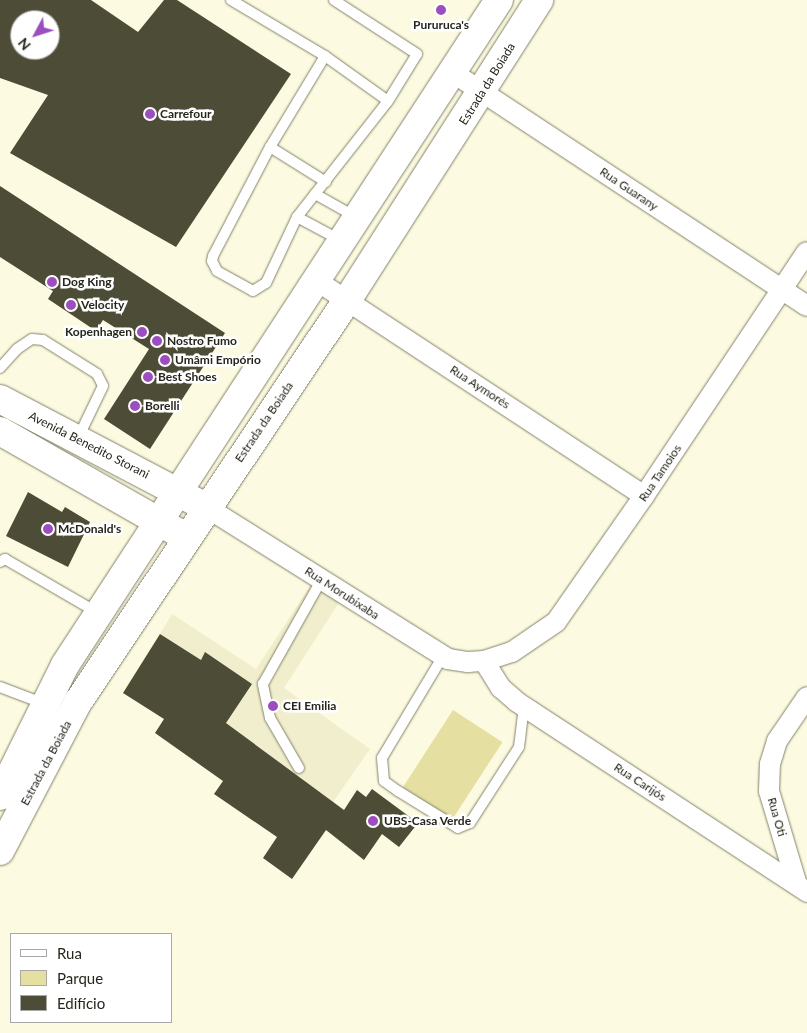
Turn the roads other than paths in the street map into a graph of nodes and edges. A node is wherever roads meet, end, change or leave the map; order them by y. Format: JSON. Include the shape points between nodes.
{"nodes":[{"id":1,"x":231,"y":0,"type":"edge"},
{"id":2,"x":334,"y":0,"type":"edge"},
{"id":3,"x":498,"y":0,"type":"edge"},
{"id":4,"x":539,"y":0,"type":"edge"},
{"id":5,"x":324,"y":56,"type":"junction"},
{"id":6,"x":452,"y":72,"type":"junction"},
{"id":7,"x":483,"y":92,"type":"junction"},
{"id":8,"x":388,"y":101,"type":"junction"},
{"id":9,"x":270,"y":147,"type":"junction"},
{"id":10,"x":326,"y":182,"type":"junction"},
{"id":11,"x":315,"y":194,"type":"junction"},
{"id":12,"x":297,"y":217,"type":"junction"},
{"id":13,"x":356,"y":217,"type":"junction"},
{"id":14,"x":340,"y":240,"type":"junction"},
{"id":15,"x":807,"y":252,"type":"edge"},
{"id":16,"x":314,"y":279,"type":"junction"},
{"id":17,"x":782,"y":290,"type":"junction"},
{"id":18,"x":348,"y":300,"type":"junction"},
{"id":19,"x":807,"y":306,"type":"edge"},
{"id":20,"x":0,"y":368,"type":"edge"},
{"id":21,"x":0,"y":399,"type":"edge"},
{"id":22,"x":0,"y":430,"type":"edge"},
{"id":23,"x":78,"y":439,"type":"junction"},
{"id":24,"x":178,"y":490,"type":"junction"},
{"id":25,"x":644,"y":496,"type":"junction"},
{"id":26,"x":206,"y":507,"type":"junction"},
{"id":27,"x":159,"y":521,"type":"junction"},
{"id":28,"x":186,"y":537,"type":"junction"},
{"id":29,"x":0,"y":562,"type":"edge"},
{"id":30,"x":322,"y":579,"type":"junction"},
{"id":31,"x":99,"y":613,"type":"junction"},
{"id":32,"x":444,"y":656,"type":"junction"},
{"id":33,"x":484,"y":661,"type":"junction"},
{"id":34,"x":0,"y":687,"type":"edge"},
{"id":35,"x":807,"y":697,"type":"edge"},
{"id":36,"x":45,"y":704,"type":"junction"},
{"id":37,"x":524,"y":706,"type":"junction"},
{"id":38,"x":299,"y":768,"type":"dead end"},
{"id":39,"x":0,"y":796,"type":"edge"},
{"id":40,"x":0,"y":851,"type":"edge"},
{"id":41,"x":802,"y":889,"type":"edge"}],
"edges":[{"from":1,"to":5,"type":"lane"},
{"from":2,"to":8,"type":"lane","via":[[415,51],[416,57]]},
{"from":3,"to":6,"type":"main road","name":"Estrada da Boiada"},
{"from":4,"to":7,"type":"main road","name":"Estrada da Boiada"},
{"from":5,"to":8,"type":"lane"},
{"from":5,"to":9,"type":"lane"},
{"from":6,"to":7,"type":"street","name":"Rua Guarany"},
{"from":6,"to":13,"type":"main road","name":"Estrada da Boiada"},
{"from":7,"to":17,"type":"street","name":"Rua Guarany"},
{"from":7,"to":18,"type":"main road","name":"Estrada da Boiada"},
{"from":8,"to":10,"type":"lane"},
{"from":9,"to":10,"type":"lane"},
{"from":9,"to":12,"type":"lane","via":[[213,256],[214,267],[253,291],[260,289]]},
{"from":10,"to":11,"type":"lane"},
{"from":11,"to":12,"type":"lane"},
{"from":11,"to":13,"type":"lane"},
{"from":12,"to":14,"type":"lane"},
{"from":13,"to":14,"type":"main road","name":"Estrada da Boiada"},
{"from":14,"to":16,"type":"main road","name":"Estrada da Boiada"},
{"from":15,"to":17,"type":"street","name":"Rua Tamoios"},
{"from":16,"to":18,"type":"street","name":"Rua Aymorés"},
{"from":16,"to":24,"type":"main road","name":"Estrada da Boiada"},
{"from":17,"to":19,"type":"street","name":"Rua Guarany"},
{"from":17,"to":25,"type":"street","name":"Rua Tamoios"},
{"from":18,"to":25,"type":"street","name":"Rua Aymorés"},
{"from":18,"to":26,"type":"main road","name":"Estrada da Boiada"},
{"from":20,"to":23,"type":"lane","via":[[17,349],[32,339],[43,340],[97,374],[103,386]]},
{"from":21,"to":23,"type":"main road","name":"Avenida Benedito Storani"},
{"from":22,"to":27,"type":"main road"},
{"from":23,"to":24,"type":"main road","name":"Avenida Benedito Storani"},
{"from":24,"to":26,"type":"main road","name":"Avenida Benedito Storani"},
{"from":24,"to":27,"type":"main road","name":"Estrada da Boiada"},
{"from":25,"to":33,"type":"street","name":"Rua Tamoios","via":[[556,622],[512,652]]},
{"from":26,"to":28,"type":"main road","name":"Estrada da Boiada"},
{"from":26,"to":30,"type":"street","name":"Rua Morubixaba"},
{"from":27,"to":28,"type":"main road"},
{"from":27,"to":31,"type":"main road","name":"Estrada da Boiada"},
{"from":28,"to":40,"type":"main road","name":"Estrada da Boiada","via":[[78,702]]},
{"from":29,"to":31,"type":"lane","via":[[5,559]]},
{"from":30,"to":32,"type":"street","name":"Rua Morubixaba"},
{"from":30,"to":38,"type":"lane","via":[[263,684],[270,718]]},
{"from":31,"to":36,"type":"main road","name":"Estrada da Boiada","via":[[65,665]]},
{"from":32,"to":33,"type":"street","name":"Rua Morubixaba","via":[[468,662]]},
{"from":32,"to":37,"type":"lane","via":[[382,758],[384,780],[398,791],[458,828],[470,823],[519,747]]},
{"from":33,"to":37,"type":"street","name":"Rua Carijós","via":[[501,688]]},
{"from":34,"to":36,"type":"lane"},
{"from":35,"to":41,"type":"street","name":"Rua Oti","via":[[777,741],[770,764],[769,791]]},
{"from":36,"to":39,"type":"main road","name":"Estrada da Boiada"},
{"from":37,"to":41,"type":"street","name":"Rua Carijós"}]}
